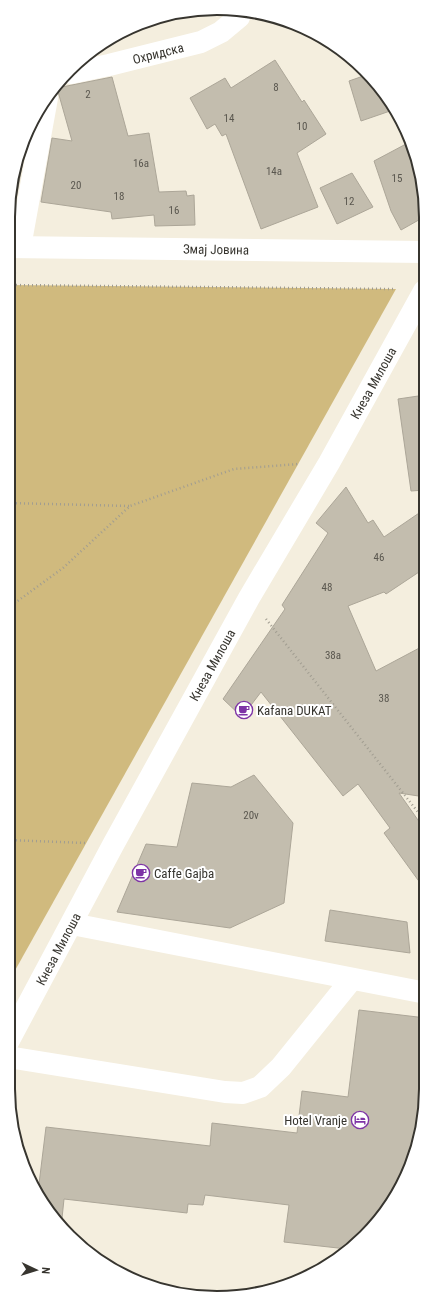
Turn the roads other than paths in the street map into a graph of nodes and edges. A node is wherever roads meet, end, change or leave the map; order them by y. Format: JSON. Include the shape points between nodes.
{"nodes":[{"id":1,"x":239,"y":17,"type":"dead end"},
{"id":2,"x":76,"y":72,"type":"edge"},
{"id":3,"x":44,"y":114,"type":"edge"},
{"id":4,"x":15,"y":242,"type":"edge"},
{"id":5,"x":15,"y":247,"type":"edge"},
{"id":6,"x":419,"y":252,"type":"edge"},
{"id":7,"x":419,"y":300,"type":"edge"},
{"id":8,"x":72,"y":924,"type":"junction"},
{"id":9,"x":352,"y":979,"type":"junction"},
{"id":10,"x":419,"y":992,"type":"edge"},
{"id":11,"x":15,"y":1029,"type":"edge"},
{"id":12,"x":15,"y":1058,"type":"edge"}],
"edges":[{"from":1,"to":2,"type":"street","name":"Охридска","via":[[221,32],[201,42]]},
{"from":3,"to":4,"type":"street"},
{"from":5,"to":6,"type":"street","name":"Змај Јовина"},
{"from":7,"to":8,"type":"street","name":"Кнеза Милоша","via":[[329,463],[249,598]]},
{"from":8,"to":9,"type":"street"},
{"from":8,"to":11,"type":"street","name":"Кнеза Милоша"},
{"from":9,"to":10,"type":"street"},
{"from":9,"to":12,"type":"street","via":[[281,1068],[260,1086],[243,1093]]}]}
